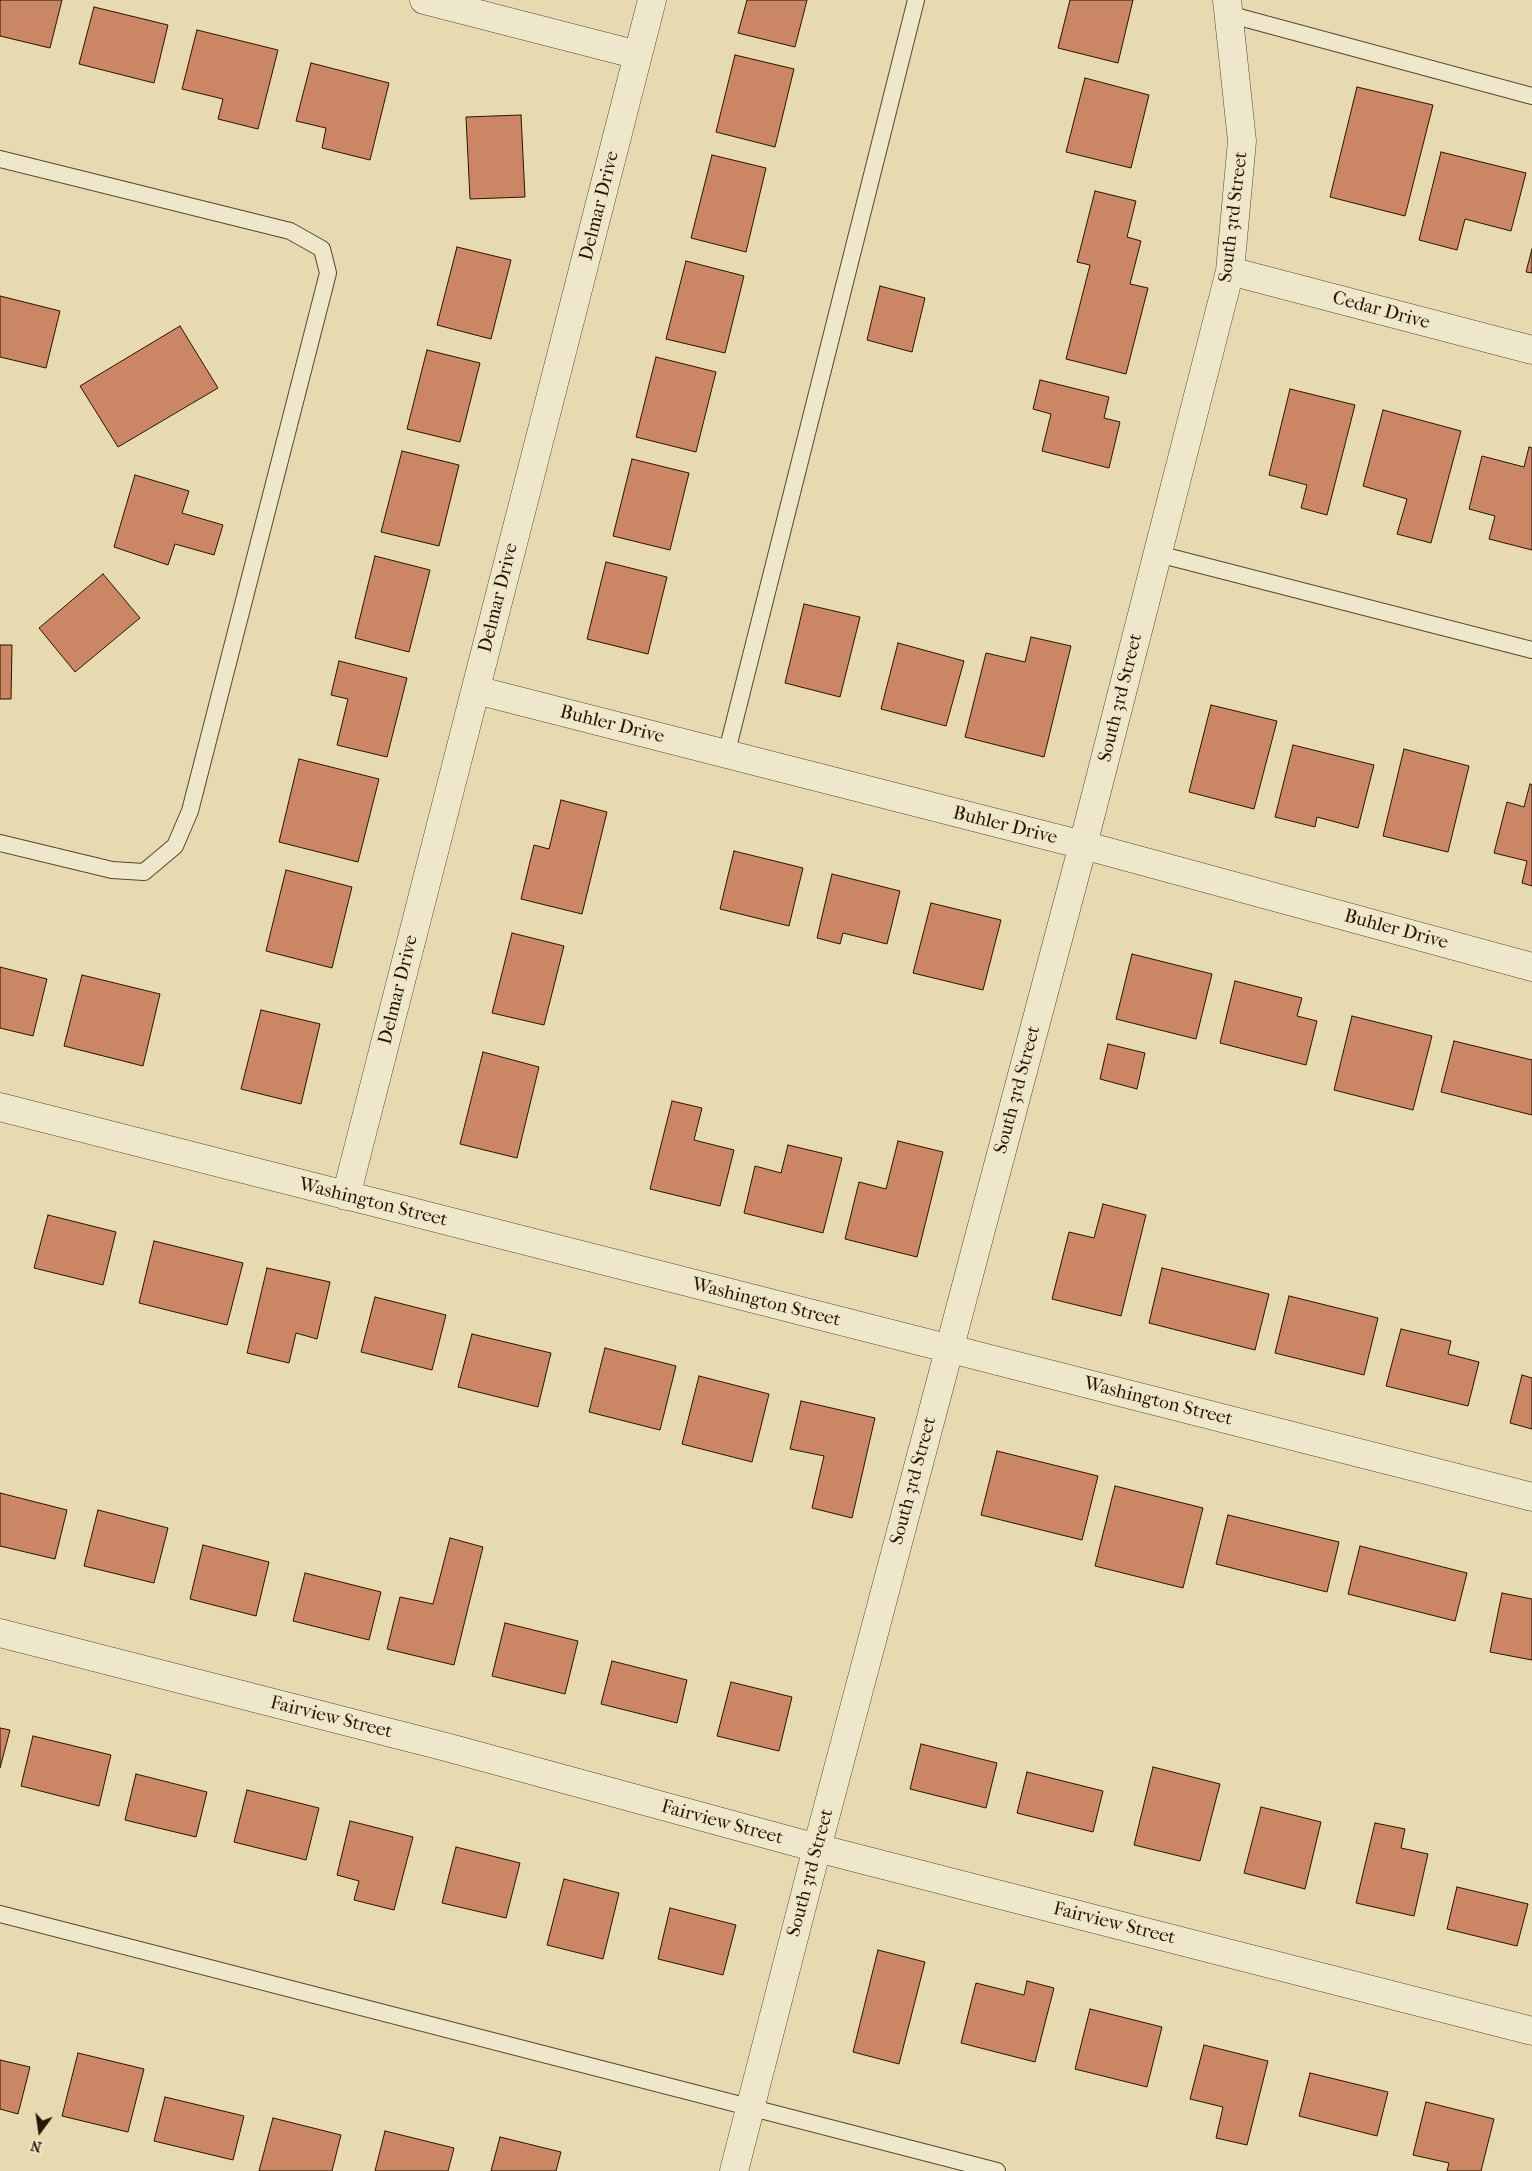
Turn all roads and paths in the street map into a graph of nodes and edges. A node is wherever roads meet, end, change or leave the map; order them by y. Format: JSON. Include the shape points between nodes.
{"nodes":[{"id":1,"x":424,"y":0,"type":"edge"},
{"id":2,"x":652,"y":0,"type":"edge"},
{"id":3,"x":916,"y":0,"type":"edge"},
{"id":4,"x":1227,"y":7,"type":"edge"},
{"id":5,"x":638,"y":55,"type":"junction"},
{"id":6,"x":1532,"y":96,"type":"edge"},
{"id":7,"x":0,"y":159,"type":"edge"},
{"id":8,"x":1230,"y":271,"type":"junction"},
{"id":9,"x":1532,"y":350,"type":"edge"},
{"id":10,"x":1158,"y":554,"type":"junction"},
{"id":11,"x":1532,"y":650,"type":"edge"},
{"id":12,"x":476,"y":690,"type":"junction"},
{"id":13,"x":726,"y":755,"type":"junction"},
{"id":14,"x":0,"y":843,"type":"edge"},
{"id":15,"x":1083,"y":845,"type":"junction"},
{"id":16,"x":1532,"y":967,"type":"edge"},
{"id":17,"x":0,"y":1107,"type":"edge"},
{"id":18,"x":346,"y":1196,"type":"junction"},
{"id":19,"x":949,"y":1349,"type":"junction"},
{"id":20,"x":1532,"y":1497,"type":"edge"},
{"id":21,"x":0,"y":1633,"type":"edge"},
{"id":22,"x":817,"y":1848,"type":"junction"},
{"id":23,"x":0,"y":1914,"type":"edge"},
{"id":24,"x":1532,"y":2031,"type":"edge"},
{"id":25,"x":750,"y":2108,"type":"junction"},
{"id":26,"x":734,"y":2171,"type":"edge"},
{"id":27,"x":997,"y":2171,"type":"edge"}],
"edges":[{"from":1,"to":5,"type":"street"},
{"from":2,"to":5,"type":"street","name":"Delmar Drive"},
{"from":3,"to":13,"type":"lane"},
{"from":4,"to":6,"type":"lane"},
{"from":4,"to":8,"type":"street","name":"South 3rd Street","via":[[1242,141]]},
{"from":5,"to":12,"type":"street","name":"Delmar Drive"},
{"from":7,"to":14,"type":"lane","via":[[290,231],[322,249],[328,273],[190,812],[175,846],[144,872],[112,870]]},
{"from":8,"to":9,"type":"street","name":"Cedar Drive"},
{"from":8,"to":10,"type":"street","name":"South 3rd Street"},
{"from":10,"to":11,"type":"lane"},
{"from":10,"to":15,"type":"street","name":"South 3rd Street"},
{"from":12,"to":13,"type":"street","name":"Buhler Drive"},
{"from":12,"to":18,"type":"street","name":"Delmar Drive"},
{"from":13,"to":15,"type":"street","name":"Buhler Drive"},
{"from":15,"to":16,"type":"street","name":"Buhler Drive"},
{"from":15,"to":19,"type":"street","name":"South 3rd Street"},
{"from":17,"to":18,"type":"street","name":"Washington Street"},
{"from":18,"to":19,"type":"street","name":"Washington Street"},
{"from":19,"to":20,"type":"street","name":"Washington Street"},
{"from":19,"to":22,"type":"street","name":"South 3rd Street"},
{"from":21,"to":22,"type":"street","name":"Fairview Street","via":[[455,1750]]},
{"from":22,"to":24,"type":"street","name":"Fairview Street"},
{"from":22,"to":25,"type":"street","name":"South 3rd Street"},
{"from":23,"to":25,"type":"lane"},
{"from":25,"to":26,"type":"street","name":"South 3rd Street"},
{"from":25,"to":27,"type":"lane"}]}
